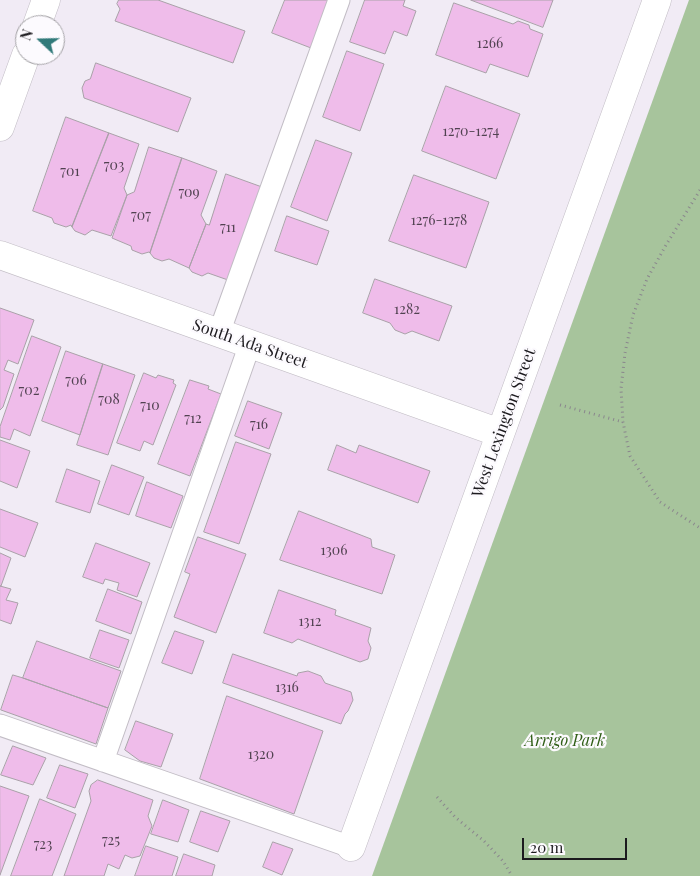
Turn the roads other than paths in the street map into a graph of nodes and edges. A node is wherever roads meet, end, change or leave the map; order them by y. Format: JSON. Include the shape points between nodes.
{"nodes":[{"id":1,"x":46,"y":0,"type":"edge"},
{"id":2,"x":339,"y":0,"type":"edge"},
{"id":3,"x":657,"y":0,"type":"edge"},
{"id":4,"x":41,"y":15,"type":"edge"},
{"id":5,"x":22,"y":65,"type":"edge"},
{"id":6,"x":3,"y":110,"type":"edge"},
{"id":7,"x":0,"y":255,"type":"edge"},
{"id":8,"x":220,"y":333,"type":"junction"},
{"id":9,"x":250,"y":344,"type":"junction"},
{"id":10,"x":500,"y":433,"type":"junction"},
{"id":11,"x":0,"y":725,"type":"edge"},
{"id":12,"x":103,"y":761,"type":"junction"},
{"id":13,"x":351,"y":847,"type":"joint"}],
"edges":[{"from":1,"to":4,"type":"street"},
{"from":2,"to":8,"type":"lane"},
{"from":3,"to":10,"type":"street","name":"West Lexington Street"},
{"from":5,"to":6,"type":"street"},
{"from":7,"to":8,"type":"street","name":"South Ada Street"},
{"from":8,"to":9,"type":"street","name":"South Ada Street"},
{"from":9,"to":10,"type":"street","name":"South Ada Street"},
{"from":9,"to":12,"type":"lane"},
{"from":10,"to":13,"type":"street","name":"West Lexington Street"},
{"from":11,"to":12,"type":"lane"},
{"from":12,"to":13,"type":"lane"}]}
